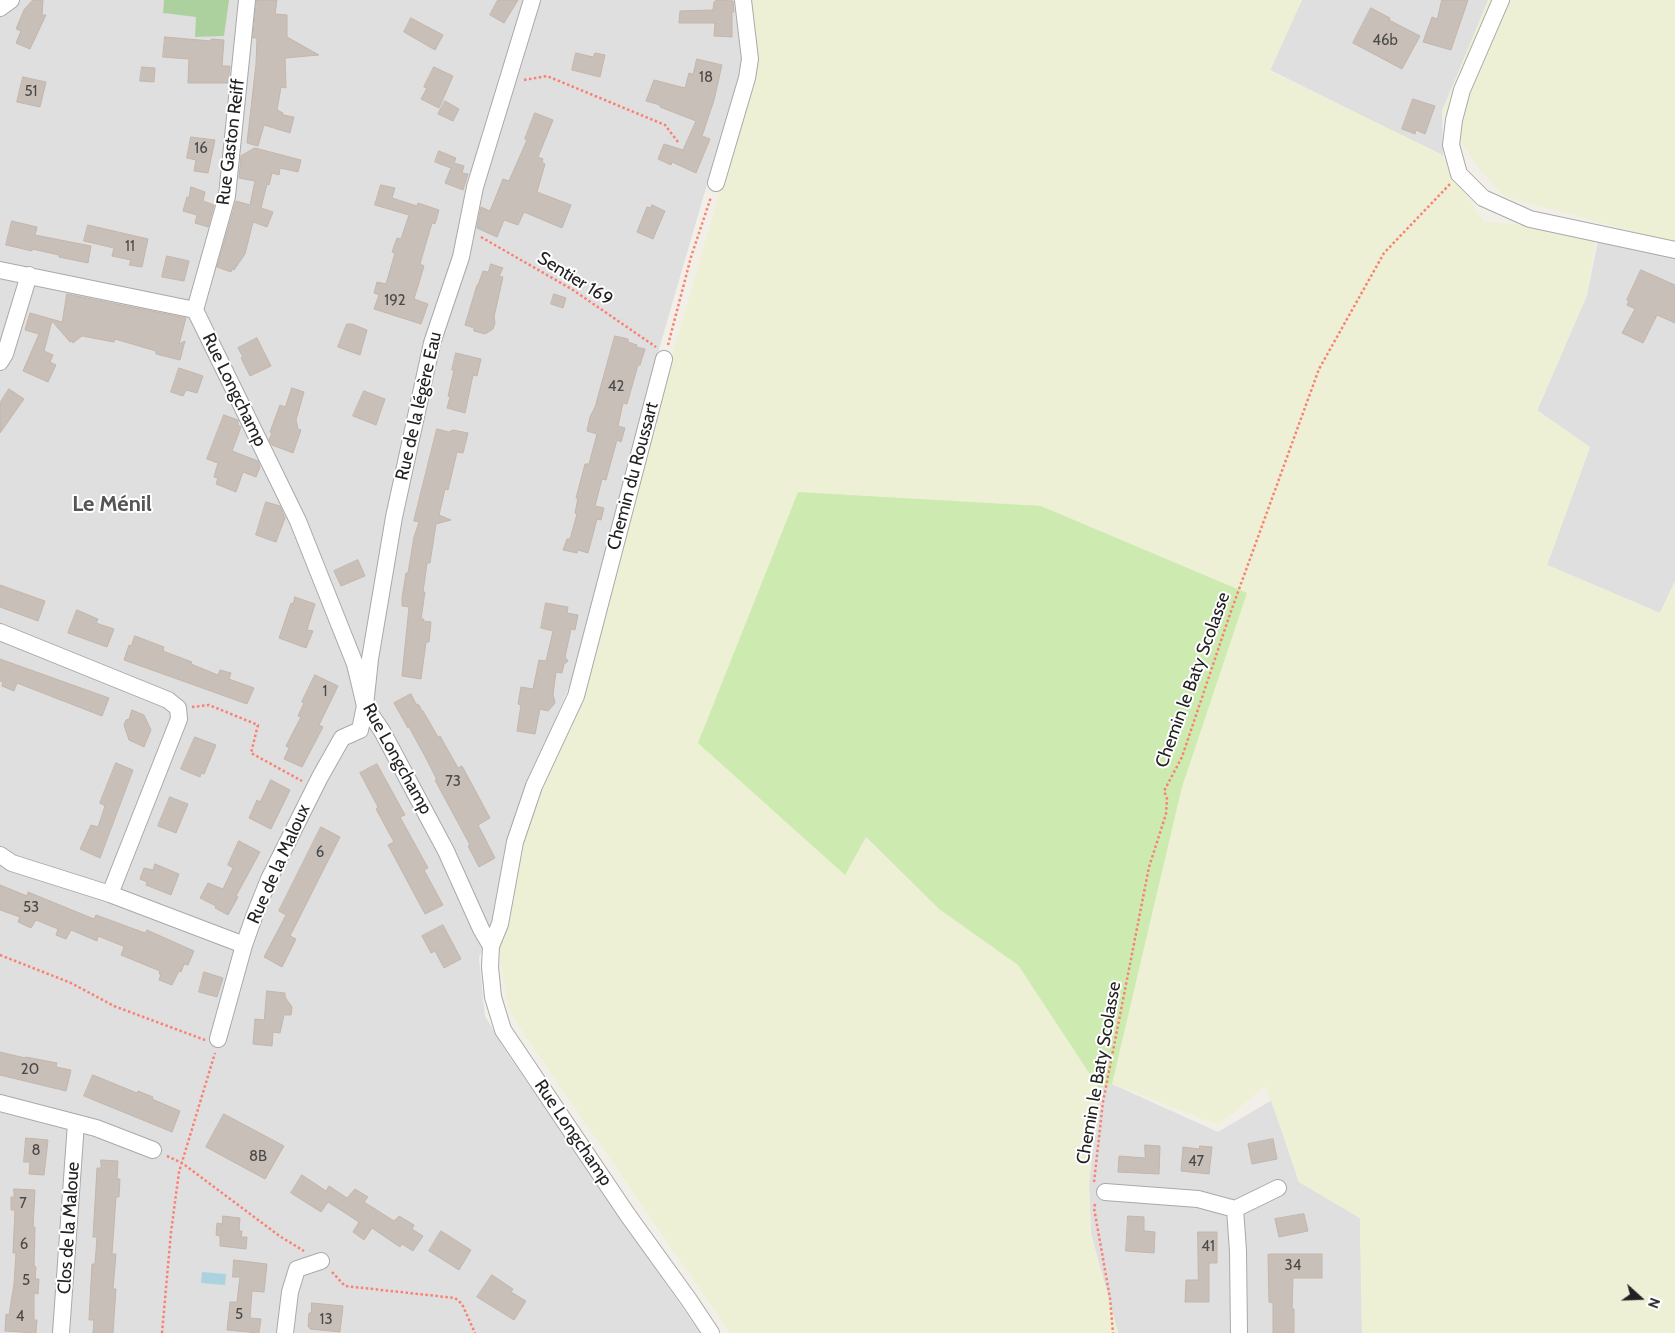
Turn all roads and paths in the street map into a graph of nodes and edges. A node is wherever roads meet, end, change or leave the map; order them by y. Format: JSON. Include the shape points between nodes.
{"nodes":[{"id":1,"x":11,"y":0,"type":"edge"},
{"id":2,"x":247,"y":0,"type":"edge"},
{"id":3,"x":532,"y":0,"type":"edge"},
{"id":4,"x":743,"y":0,"type":"edge"},
{"id":5,"x":1501,"y":0,"type":"edge"},
{"id":6,"x":0,"y":8,"type":"edge"},
{"id":7,"x":508,"y":77,"type":"junction"},
{"id":8,"x":678,"y":142,"type":"dead end"},
{"id":9,"x":1459,"y":174,"type":"junction"},
{"id":10,"x":716,"y":183,"type":"joint"},
{"id":11,"x":467,"y":228,"type":"junction"},
{"id":12,"x":1675,"y":250,"type":"edge"},
{"id":13,"x":0,"y":270,"type":"edge"},
{"id":14,"x":29,"y":275,"type":"junction"},
{"id":15,"x":195,"y":310,"type":"junction"},
{"id":16,"x":664,"y":359,"type":"junction"},
{"id":17,"x":0,"y":362,"type":"edge"},
{"id":18,"x":0,"y":632,"type":"edge"},
{"id":19,"x":365,"y":706,"type":"junction"},
{"id":20,"x":178,"y":708,"type":"junction"},
{"id":21,"x":315,"y":787,"type":"junction"},
{"id":22,"x":0,"y":855,"type":"edge"},
{"id":23,"x":110,"y":894,"type":"junction"},
{"id":24,"x":244,"y":945,"type":"junction"},
{"id":25,"x":491,"y":946,"type":"junction"},
{"id":26,"x":0,"y":955,"type":"edge"},
{"id":27,"x":218,"y":1040,"type":"junction"},
{"id":28,"x":0,"y":1104,"type":"edge"},
{"id":29,"x":76,"y":1122,"type":"junction"},
{"id":30,"x":152,"y":1150,"type":"joint"},
{"id":31,"x":182,"y":1163,"type":"junction"},
{"id":32,"x":1278,"y":1188,"type":"dead end"},
{"id":33,"x":1098,"y":1193,"type":"junction"},
{"id":34,"x":1235,"y":1209,"type":"junction"},
{"id":35,"x":321,"y":1261,"type":"junction"},
{"id":36,"x":62,"y":1333,"type":"edge"},
{"id":37,"x":162,"y":1333,"type":"edge"},
{"id":38,"x":286,"y":1333,"type":"edge"},
{"id":39,"x":475,"y":1333,"type":"edge"},
{"id":40,"x":711,"y":1333,"type":"edge"},
{"id":41,"x":1113,"y":1333,"type":"edge"},
{"id":42,"x":1239,"y":1333,"type":"edge"}],
"edges":[{"from":1,"to":6,"type":"street"},
{"from":2,"to":15,"type":"street","name":"Rue Gaston Reiff","via":[[227,196]]},
{"from":3,"to":7,"type":"street"},
{"from":4,"to":10,"type":"street","via":[[750,59],[748,78]]},
{"from":5,"to":9,"type":"street","via":[[1462,90],[1454,120],[1451,145]]},
{"from":7,"to":8,"type":"path","via":[[518,80],[547,76],[665,125]]},
{"from":7,"to":11,"type":"street","name":"Rue de la légère Eau"},
{"from":9,"to":12,"type":"street","via":[[1483,198],[1530,219]]},
{"from":9,"to":33,"type":"path","name":"Chemin le Baty Scolasse","via":[[1384,253],[1319,369],[1182,757],[1164,790],[1166,814],[1149,867],[1105,1092]]},
{"from":10,"to":16,"type":"path","via":[[690,257]]},
{"from":11,"to":16,"type":"path","name":"Sentier 169","via":[[573,290],[656,347]]},
{"from":11,"to":19,"type":"street","name":"Rue de la légère Eau","via":[[432,344],[398,494]]},
{"from":13,"to":14,"type":"street"},
{"from":14,"to":15,"type":"street"},
{"from":14,"to":17,"type":"street"},
{"from":15,"to":19,"type":"street","name":"Rue Longchamp","via":[[298,521],[355,664]]},
{"from":16,"to":25,"type":"street","name":"Chemin du Roussart","via":[[576,696],[534,786],[515,842],[500,924]]},
{"from":18,"to":20,"type":"street","via":[[168,700]]},
{"from":19,"to":21,"type":"street","name":"Rue de la Maloux","via":[[360,730],[342,738]]},
{"from":19,"to":25,"type":"street","name":"Rue Longchamp","via":[[382,731],[446,851]]},
{"from":20,"to":21,"type":"path","via":[[209,705],[258,725],[251,753]]},
{"from":20,"to":23,"type":"street","via":[[179,719]]},
{"from":21,"to":24,"type":"street","name":"Rue de la Maloux","via":[[269,879]]},
{"from":22,"to":23,"type":"street","via":[[12,863]]},
{"from":23,"to":24,"type":"street"},
{"from":24,"to":27,"type":"street","name":"Rue de la Maloux"},
{"from":25,"to":40,"type":"street","name":"Rue Longchamp","via":[[493,997],[503,1030]]},
{"from":26,"to":27,"type":"path","via":[[71,983],[123,1010],[202,1040]]},
{"from":27,"to":31,"type":"path"},
{"from":28,"to":29,"type":"street"},
{"from":29,"to":30,"type":"street"},
{"from":29,"to":36,"type":"street","name":"Clos de la Maloue"},
{"from":30,"to":31,"type":"path"},
{"from":31,"to":35,"type":"path","via":[[281,1237]]},
{"from":31,"to":37,"type":"path","via":[[171,1232]]},
{"from":32,"to":34,"type":"street"},
{"from":33,"to":34,"type":"street","via":[[1198,1200]]},
{"from":33,"to":41,"type":"path","name":"Chemin le Baty Scolasse","via":[[1094,1208]]},
{"from":34,"to":42,"type":"street"},
{"from":35,"to":38,"type":"street","via":[[297,1269],[290,1292]]},
{"from":35,"to":39,"type":"path","via":[[345,1286],[455,1298],[462,1304]]}]}
